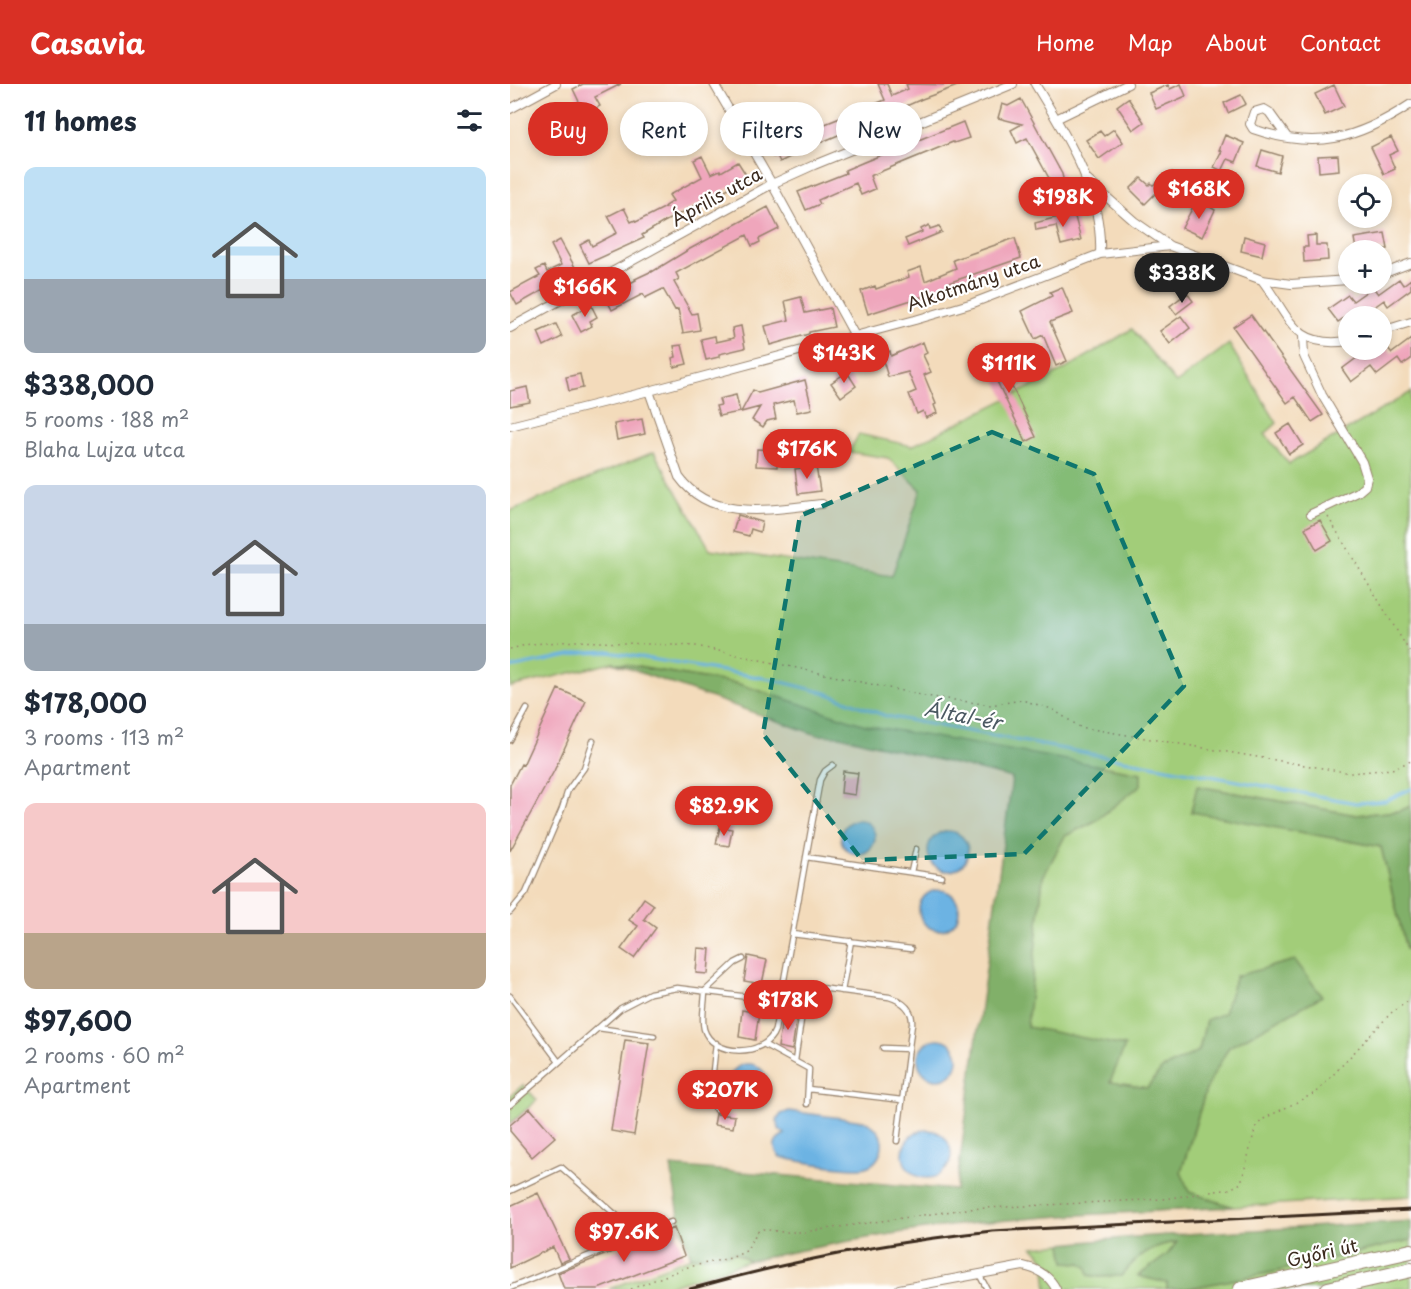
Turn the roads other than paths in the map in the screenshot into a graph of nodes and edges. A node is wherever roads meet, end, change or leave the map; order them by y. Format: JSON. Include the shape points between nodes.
{"nodes":[{"id":1,"x":556,"y":84,"type":"edge"},
{"id":2,"x":714,"y":84,"type":"edge"},
{"id":3,"x":1013,"y":84,"type":"edge"},
{"id":4,"x":1035,"y":84,"type":"edge"},
{"id":5,"x":1128,"y":84,"type":"edge"},
{"id":6,"x":1411,"y":104,"type":"edge"},
{"id":7,"x":510,"y":109,"type":"edge"},
{"id":8,"x":1056,"y":119,"type":"junction"},
{"id":9,"x":1287,"y":137,"type":"dead end"},
{"id":10,"x":1085,"y":178,"type":"junction"},
{"id":11,"x":772,"y":184,"type":"junction"},
{"id":12,"x":1170,"y":246,"type":"junction"},
{"id":13,"x":1100,"y":254,"type":"junction"},
{"id":14,"x":1411,"y":263,"type":"edge"},
{"id":15,"x":1392,"y":270,"type":"edge"},
{"id":16,"x":1262,"y":280,"type":"junction"},
{"id":17,"x":1338,"y":281,"type":"edge"},
{"id":18,"x":1411,"y":321,"type":"edge"},
{"id":19,"x":510,"y":328,"type":"edge"},
{"id":20,"x":1392,"y":328,"type":"edge"},
{"id":21,"x":855,"y":336,"type":"junction"},
{"id":22,"x":1303,"y":336,"type":"junction"},
{"id":23,"x":1338,"y":342,"type":"edge"},
{"id":24,"x":649,"y":391,"type":"junction"},
{"id":25,"x":510,"y":426,"type":"edge"},
{"id":26,"x":822,"y":504,"type":"dead end"},
{"id":27,"x":1311,"y":514,"type":"dead end"},
{"id":28,"x":527,"y":709,"type":"dead end"},
{"id":29,"x":510,"y":740,"type":"edge"},
{"id":30,"x":593,"y":741,"type":"dead end"},
{"id":31,"x":833,"y":765,"type":"dead end"},
{"id":32,"x":915,"y":849,"type":"dead end"},
{"id":33,"x":806,"y":857,"type":"junction"},
{"id":34,"x":911,"y":872,"type":"junction"},
{"id":35,"x":942,"y":877,"type":"dead end"},
{"id":36,"x":510,"y":912,"type":"edge"},
{"id":37,"x":792,"y":933,"type":"junction"},
{"id":38,"x":850,"y":941,"type":"junction"},
{"id":39,"x":911,"y":949,"type":"dead end"},
{"id":40,"x":743,"y":959,"type":"dead end"},
{"id":41,"x":783,"y":983,"type":"junction"},
{"id":42,"x":806,"y":986,"type":"junction"},
{"id":43,"x":705,"y":991,"type":"junction"},
{"id":44,"x":842,"y":991,"type":"junction"},
{"id":45,"x":510,"y":996,"type":"edge"},
{"id":46,"x":780,"y":1000,"type":"junction"},
{"id":47,"x":598,"y":1028,"type":"junction"},
{"id":48,"x":654,"y":1036,"type":"dead end"},
{"id":49,"x":716,"y":1043,"type":"junction"},
{"id":50,"x":765,"y":1045,"type":"junction"},
{"id":51,"x":884,"y":1048,"type":"dead end"},
{"id":52,"x":909,"y":1049,"type":"junction"},
{"id":53,"x":795,"y":1061,"type":"junction"},
{"id":54,"x":559,"y":1062,"type":"junction"},
{"id":55,"x":808,"y":1089,"type":"junction"},
{"id":56,"x":902,"y":1100,"type":"junction"},
{"id":57,"x":807,"y":1104,"type":"dead end"},
{"id":58,"x":510,"y":1105,"type":"edge"},
{"id":59,"x":716,"y":1110,"type":"dead end"},
{"id":60,"x":897,"y":1141,"type":"dead end"},
{"id":61,"x":510,"y":1191,"type":"edge"},
{"id":62,"x":671,"y":1222,"type":"dead end"},
{"id":63,"x":639,"y":1235,"type":"junction"},
{"id":64,"x":1411,"y":1251,"type":"edge"},
{"id":65,"x":1411,"y":1270,"type":"edge"},
{"id":66,"x":979,"y":1274,"type":"junction"},
{"id":67,"x":1374,"y":1278,"type":"junction"},
{"id":68,"x":510,"y":1288,"type":"edge"},
{"id":69,"x":912,"y":1288,"type":"edge"},
{"id":70,"x":899,"y":1289,"type":"edge"},
{"id":71,"x":987,"y":1289,"type":"edge"},
{"id":72,"x":1056,"y":1289,"type":"edge"},
{"id":73,"x":1240,"y":1289,"type":"edge"},
{"id":74,"x":1328,"y":1289,"type":"edge"},
{"id":75,"x":1349,"y":1289,"type":"edge"}],
"edges":[{"from":1,"to":7,"type":"street"},
{"from":2,"to":11,"type":"street"},
{"from":3,"to":11,"type":"street","name":"Április utca"},
{"from":4,"to":8,"type":"street"},
{"from":5,"to":8,"type":"street"},
{"from":6,"to":9,"type":"street","via":[[1379,124],[1346,137]]},
{"from":8,"to":10,"type":"street"},
{"from":10,"to":12,"type":"street"},
{"from":10,"to":13,"type":"street","via":[[1098,217]]},
{"from":11,"to":19,"type":"street","name":"Április utca"},
{"from":11,"to":21,"type":"street"},
{"from":12,"to":13,"type":"street","name":"Alkotmány utca"},
{"from":12,"to":16,"type":"street"},
{"from":13,"to":21,"type":"street","name":"Alkotmány utca","via":[[973,303]]},
{"from":14,"to":15,"type":"street"},
{"from":16,"to":17,"type":"street","via":[[1291,284]]},
{"from":16,"to":22,"type":"street"},
{"from":18,"to":20,"type":"street"},
{"from":21,"to":24,"type":"street","name":"Alkotmány utca"},
{"from":22,"to":23,"type":"street"},
{"from":22,"to":27,"type":"street","via":[[1304,356],[1367,478],[1358,492]]},
{"from":24,"to":25,"type":"street","name":"Alkotmány utca"},
{"from":24,"to":26,"type":"street","via":[[679,477],[697,495],[742,511]]},
{"from":28,"to":29,"type":"lane"},
{"from":30,"to":36,"type":"lane","via":[[584,768],[568,790],[526,893]]},
{"from":31,"to":33,"type":"lane","via":[[820,780]]},
{"from":32,"to":34,"type":"lane"},
{"from":33,"to":34,"type":"lane"},
{"from":33,"to":37,"type":"lane"},
{"from":34,"to":35,"type":"lane"},
{"from":37,"to":38,"type":"lane"},
{"from":37,"to":41,"type":"lane"},
{"from":38,"to":39,"type":"lane"},
{"from":38,"to":44,"type":"lane"},
{"from":40,"to":43,"type":"lane"},
{"from":41,"to":42,"type":"lane"},
{"from":41,"to":46,"type":"lane"},
{"from":42,"to":44,"type":"lane"},
{"from":42,"to":53,"type":"lane"},
{"from":43,"to":46,"type":"lane"},
{"from":43,"to":47,"type":"lane","via":[[677,988],[650,993],[621,1008]]},
{"from":43,"to":49,"type":"lane","via":[[704,1028]]},
{"from":44,"to":52,"type":"lane","via":[[902,1002],[912,1018]]},
{"from":45,"to":54,"type":"lane"},
{"from":46,"to":50,"type":"lane","via":[[776,1030]]},
{"from":47,"to":48,"type":"lane"},
{"from":47,"to":54,"type":"lane"},
{"from":49,"to":50,"type":"lane","via":[[738,1050]]},
{"from":49,"to":59,"type":"lane","via":[[710,1099]]},
{"from":50,"to":53,"type":"lane"},
{"from":51,"to":52,"type":"lane"},
{"from":52,"to":56,"type":"lane"},
{"from":53,"to":55,"type":"lane","via":[[809,1069]]},
{"from":54,"to":58,"type":"lane"},
{"from":55,"to":56,"type":"lane"},
{"from":55,"to":57,"type":"lane"},
{"from":56,"to":60,"type":"lane"},
{"from":61,"to":63,"type":"lane","via":[[561,1167]]},
{"from":62,"to":63,"type":"lane"},
{"from":63,"to":68,"type":"lane"},
{"from":64,"to":73,"type":"main road","name":"Győri út"},
{"from":65,"to":67,"type":"main road","name":"Győri út"},
{"from":66,"to":69,"type":"street"},
{"from":66,"to":71,"type":"lane"},
{"from":66,"to":72,"type":"street","via":[[1030,1267],[1047,1276]]},
{"from":67,"to":74,"type":"main road","name":"Győri út"},
{"from":67,"to":75,"type":"lane"},
{"from":69,"to":70,"type":"street"}]}
